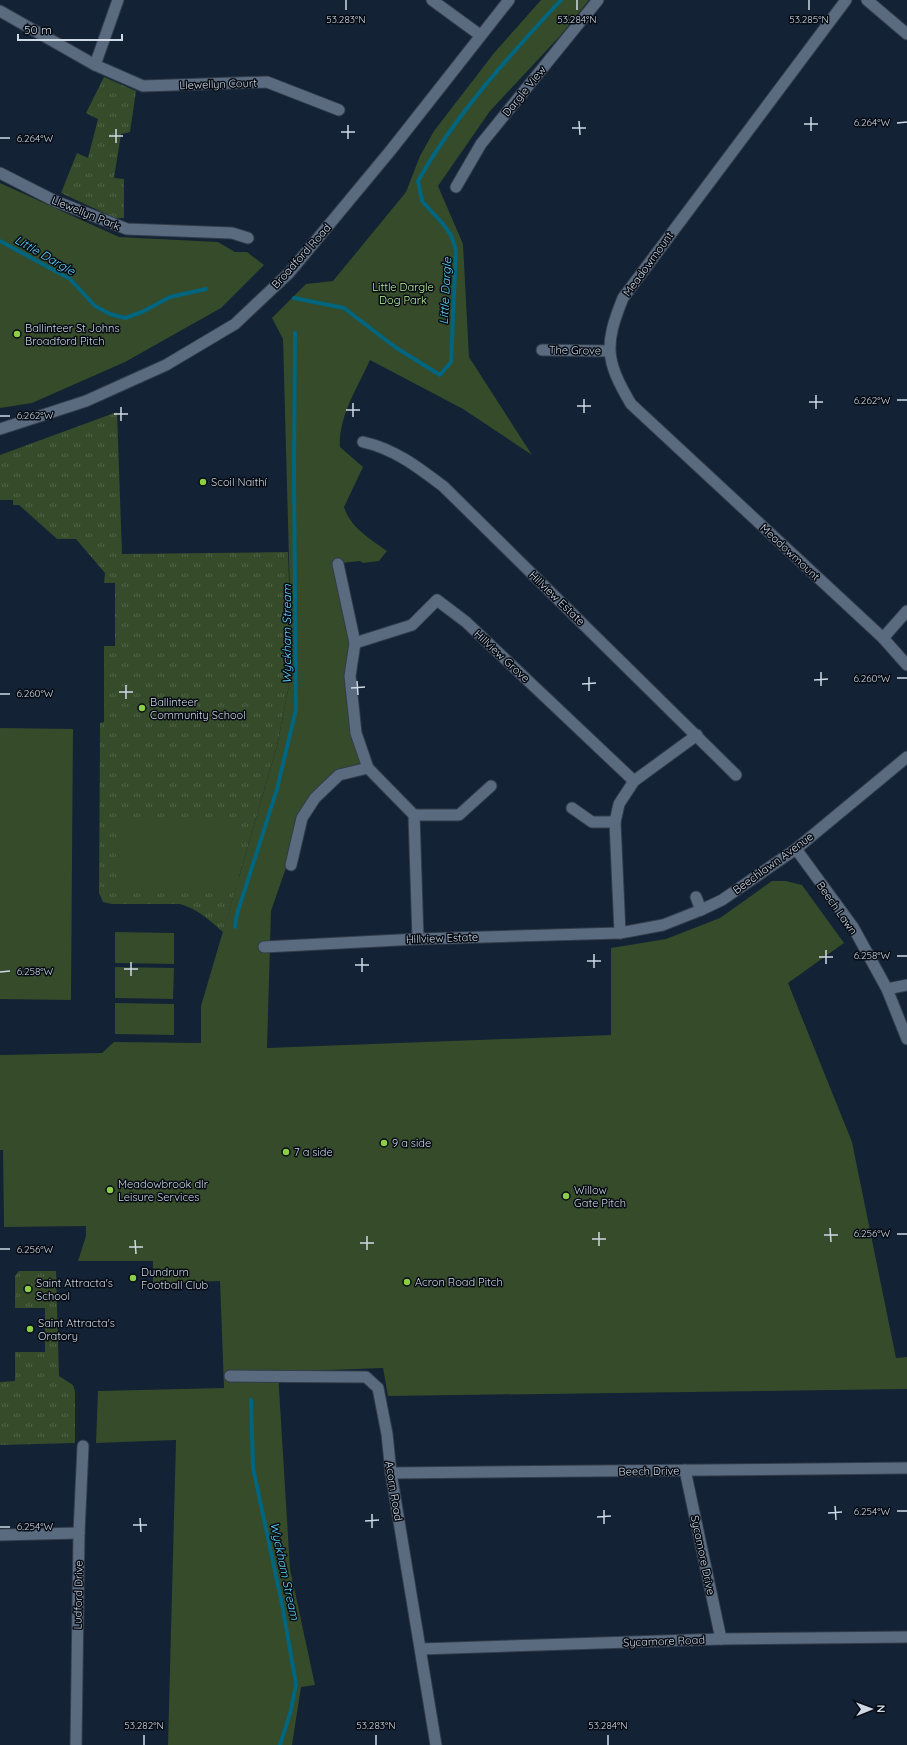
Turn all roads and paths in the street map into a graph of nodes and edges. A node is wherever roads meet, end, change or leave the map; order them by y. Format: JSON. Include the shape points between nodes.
{"nodes":[{"id":1,"x":118,"y":0,"type":"edge"},
{"id":2,"x":432,"y":0,"type":"edge"},
{"id":3,"x":509,"y":0,"type":"edge"},
{"id":4,"x":598,"y":0,"type":"edge"},
{"id":5,"x":846,"y":0,"type":"edge"},
{"id":6,"x":867,"y":0,"type":"edge"},
{"id":7,"x":0,"y":11,"type":"edge"},
{"id":8,"x":907,"y":34,"type":"edge"},
{"id":9,"x":480,"y":35,"type":"junction"},
{"id":10,"x":95,"y":65,"type":"junction"},
{"id":11,"x":339,"y":110,"type":"dead end"},
{"id":12,"x":0,"y":173,"type":"edge"},
{"id":13,"x":456,"y":187,"type":"dead end"},
{"id":14,"x":248,"y":238,"type":"dead end"},
{"id":15,"x":542,"y":350,"type":"dead end"},
{"id":16,"x":609,"y":351,"type":"junction"},
{"id":17,"x":0,"y":429,"type":"edge"},
{"id":18,"x":363,"y":442,"type":"dead end"},
{"id":19,"x":338,"y":564,"type":"dead end"},
{"id":20,"x":907,"y":611,"type":"edge"},
{"id":21,"x":883,"y":638,"type":"junction"},
{"id":22,"x":355,"y":643,"type":"junction"},
{"id":23,"x":907,"y":665,"type":"edge"},
{"id":24,"x":697,"y":735,"type":"junction"},
{"id":25,"x":907,"y":757,"type":"edge"},
{"id":26,"x":368,"y":768,"type":"junction"},
{"id":27,"x":736,"y":775,"type":"dead end"},
{"id":28,"x":634,"y":780,"type":"junction"},
{"id":29,"x":491,"y":786,"type":"dead end"},
{"id":30,"x":572,"y":808,"type":"dead end"},
{"id":31,"x":414,"y":815,"type":"junction"},
{"id":32,"x":616,"y":822,"type":"junction"},
{"id":33,"x":796,"y":849,"type":"junction"},
{"id":34,"x":291,"y":865,"type":"dead end"},
{"id":35,"x":696,"y":897,"type":"dead end"},
{"id":36,"x":701,"y":910,"type":"junction"},
{"id":37,"x":620,"y":933,"type":"junction"},
{"id":38,"x":418,"y":939,"type":"junction"},
{"id":39,"x":264,"y":947,"type":"dead end"},
{"id":40,"x":907,"y":985,"type":"edge"},
{"id":41,"x":887,"y":989,"type":"junction"},
{"id":42,"x":907,"y":1039,"type":"edge"},
{"id":43,"x":230,"y":1376,"type":"dead end"},
{"id":44,"x":83,"y":1446,"type":"dead end"},
{"id":45,"x":907,"y":1468,"type":"edge"},
{"id":46,"x":685,"y":1470,"type":"junction"},
{"id":47,"x":391,"y":1473,"type":"junction"},
{"id":48,"x":79,"y":1533,"type":"junction"},
{"id":49,"x":0,"y":1535,"type":"edge"},
{"id":50,"x":907,"y":1637,"type":"edge"},
{"id":51,"x":721,"y":1639,"type":"junction"},
{"id":52,"x":421,"y":1649,"type":"junction"},
{"id":53,"x":76,"y":1745,"type":"edge"},
{"id":54,"x":436,"y":1745,"type":"edge"}],
"edges":[{"from":1,"to":10,"type":"street"},
{"from":2,"to":9,"type":"street"},
{"from":3,"to":9,"type":"street","name":"Broadford Road"},
{"from":4,"to":13,"type":"street","name":"Dargle View","via":[[481,144]]},
{"from":5,"to":16,"type":"street","name":"Meadowmount","via":[[623,298],[613,323]]},
{"from":6,"to":8,"type":"street"},
{"from":7,"to":10,"type":"street","name":"Llewellyn Court"},
{"from":9,"to":17,"type":"street","name":"Broadford Road","via":[[391,150],[289,273],[235,324],[166,365],[99,395]]},
{"from":10,"to":11,"type":"street","name":"Llewellyn Court","via":[[143,86],[266,82]]},
{"from":12,"to":14,"type":"street","name":"Llewellyn Park","via":[[55,201],[127,229],[232,233]]},
{"from":15,"to":16,"type":"street","name":"The Grove"},
{"from":16,"to":21,"type":"street","name":"Meadowmount","via":[[617,380],[631,404]]},
{"from":18,"to":24,"type":"street","name":"Hillview Estate","via":[[383,446],[444,487]]},
{"from":19,"to":22,"type":"street"},
{"from":20,"to":21,"type":"street"},
{"from":21,"to":23,"type":"street","name":"Meadowmount"},
{"from":22,"to":26,"type":"street","via":[[350,676],[356,733]]},
{"from":22,"to":28,"type":"street","name":"Hillview Grove","via":[[412,625],[437,600],[466,622]]},
{"from":24,"to":27,"type":"street","name":"Hillview Estate"},
{"from":24,"to":28,"type":"street"},
{"from":25,"to":33,"type":"street","name":"Beechlawn Avenue"},
{"from":26,"to":31,"type":"street"},
{"from":26,"to":34,"type":"street","via":[[339,775],[315,798],[302,818]]},
{"from":28,"to":32,"type":"street","via":[[619,804]]},
{"from":29,"to":31,"type":"street","via":[[459,815]]},
{"from":30,"to":32,"type":"street","via":[[592,822]]},
{"from":31,"to":38,"type":"street"},
{"from":32,"to":37,"type":"street"},
{"from":33,"to":36,"type":"street","name":"Beechlawn Avenue","via":[[722,900]]},
{"from":33,"to":41,"type":"street","name":"Beech Lawn","via":[[852,927]]},
{"from":35,"to":36,"type":"street"},
{"from":36,"to":37,"type":"street","name":"Beechlawn Avenue","via":[[663,925]]},
{"from":37,"to":38,"type":"street","name":"Hillview Estate"},
{"from":38,"to":39,"type":"street","name":"Hillview Estate"},
{"from":40,"to":41,"type":"street"},
{"from":41,"to":42,"type":"street","name":"Beech Lawn"},
{"from":43,"to":47,"type":"street","name":"Acorn Road","via":[[366,1377],[378,1388]]},
{"from":44,"to":48,"type":"street","name":"Ludford Drive"},
{"from":45,"to":46,"type":"street","name":"Beech Drive"},
{"from":46,"to":47,"type":"street","name":"Beech Drive"},
{"from":46,"to":51,"type":"street","name":"Sycamore Drive"},
{"from":47,"to":52,"type":"street","name":"Acorn Road"},
{"from":48,"to":49,"type":"street"},
{"from":48,"to":53,"type":"street","name":"Ludford Drive"},
{"from":50,"to":51,"type":"street","name":"Sycamore Road"},
{"from":51,"to":52,"type":"street","name":"Sycamore Road"},
{"from":52,"to":54,"type":"street","name":"Acorn Road"}]}
